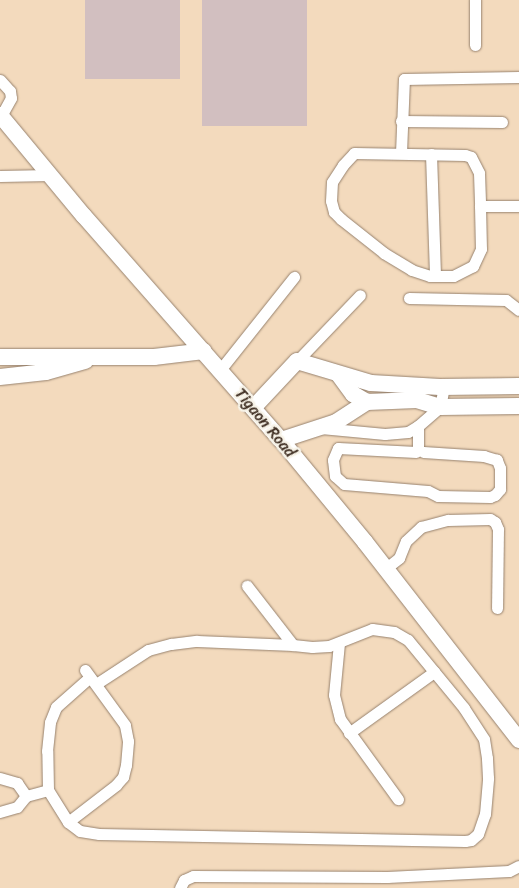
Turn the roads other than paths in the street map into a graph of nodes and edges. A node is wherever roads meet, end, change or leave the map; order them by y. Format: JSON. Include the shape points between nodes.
{"nodes":[{"id":1,"x":475,"y":0,"type":"edge"},
{"id":2,"x":475,"y":45,"type":"dead end"},
{"id":3,"x":519,"y":77,"type":"edge"},
{"id":4,"x":0,"y":80,"type":"edge"},
{"id":5,"x":0,"y":116,"type":"edge"},
{"id":6,"x":401,"y":121,"type":"junction"},
{"id":7,"x":502,"y":122,"type":"dead end"},
{"id":8,"x":401,"y":153,"type":"junction"},
{"id":9,"x":431,"y":154,"type":"junction"},
{"id":10,"x":0,"y":176,"type":"edge"},
{"id":11,"x":50,"y":176,"type":"junction"},
{"id":12,"x":480,"y":206,"type":"junction"},
{"id":13,"x":519,"y":206,"type":"edge"},
{"id":14,"x":435,"y":276,"type":"junction"},
{"id":15,"x":294,"y":277,"type":"dead end"},
{"id":16,"x":360,"y":295,"type":"dead end"},
{"id":17,"x":408,"y":298,"type":"dead end"},
{"id":18,"x":519,"y":310,"type":"edge"},
{"id":19,"x":204,"y":351,"type":"junction"},
{"id":20,"x":0,"y":357,"type":"edge"},
{"id":21,"x":97,"y":357,"type":"junction"},
{"id":22,"x":297,"y":361,"type":"junction"},
{"id":23,"x":220,"y":370,"type":"junction"},
{"id":24,"x":340,"y":374,"type":"junction"},
{"id":25,"x":0,"y":377,"type":"edge"},
{"id":26,"x":519,"y":386,"type":"edge"},
{"id":27,"x":444,"y":387,"type":"junction"},
{"id":28,"x":368,"y":402,"type":"junction"},
{"id":29,"x":519,"y":406,"type":"edge"},
{"id":30,"x":440,"y":407,"type":"junction"},
{"id":31,"x":252,"y":408,"type":"junction"},
{"id":32,"x":418,"y":426,"type":"junction"},
{"id":33,"x":321,"y":428,"type":"junction"},
{"id":34,"x":281,"y":440,"type":"junction"},
{"id":35,"x":419,"y":450,"type":"junction"},
{"id":36,"x":385,"y":569,"type":"junction"},
{"id":37,"x":247,"y":586,"type":"dead end"},
{"id":38,"x":497,"y":608,"type":"dead end"},
{"id":39,"x":340,"y":643,"type":"junction"},
{"id":40,"x":293,"y":645,"type":"junction"},
{"id":41,"x":434,"y":672,"type":"junction"},
{"id":42,"x":90,"y":677,"type":"junction"},
{"id":43,"x":349,"y":733,"type":"junction"},
{"id":44,"x":517,"y":733,"type":"edge"},
{"id":45,"x":0,"y":778,"type":"edge"},
{"id":46,"x":48,"y":790,"type":"junction"},
{"id":47,"x":26,"y":796,"type":"junction"},
{"id":48,"x":398,"y":799,"type":"dead end"},
{"id":49,"x":0,"y":812,"type":"edge"},
{"id":50,"x":68,"y":822,"type":"junction"},
{"id":51,"x":519,"y":866,"type":"edge"},
{"id":52,"x":333,"y":882,"type":"edge"},
{"id":53,"x":386,"y":882,"type":"edge"},
{"id":54,"x":180,"y":888,"type":"edge"}],
"edges":[{"from":1,"to":2,"type":"street"},
{"from":3,"to":6,"type":"street","via":[[404,79]]},
{"from":4,"to":5,"type":"street","via":[[10,91],[11,98]]},
{"from":5,"to":11,"type":"street","name":"Tigaon Road"},
{"from":6,"to":7,"type":"street"},
{"from":6,"to":8,"type":"street"},
{"from":8,"to":9,"type":"street"},
{"from":8,"to":14,"type":"street","via":[[354,153],[332,182],[334,212],[384,253],[412,270]]},
{"from":9,"to":12,"type":"street","via":[[471,157],[479,173]]},
{"from":9,"to":14,"type":"street"},
{"from":10,"to":11,"type":"street"},
{"from":11,"to":19,"type":"street","name":"Tigaon Road"},
{"from":12,"to":13,"type":"street"},
{"from":12,"to":14,"type":"street","via":[[479,258],[473,266],[453,276]]},
{"from":15,"to":23,"type":"street"},
{"from":16,"to":22,"type":"street"},
{"from":17,"to":18,"type":"street","via":[[506,300]]},
{"from":19,"to":21,"type":"street","via":[[172,356]]},
{"from":19,"to":23,"type":"street","name":"Tigaon Road"},
{"from":20,"to":21,"type":"street"},
{"from":21,"to":25,"type":"street","via":[[46,372]]},
{"from":22,"to":24,"type":"street"},
{"from":22,"to":31,"type":"street"},
{"from":23,"to":31,"type":"street","name":"Tigaon Road"},
{"from":24,"to":27,"type":"street","via":[[371,383]]},
{"from":24,"to":28,"type":"street","via":[[354,394]]},
{"from":26,"to":27,"type":"street"},
{"from":27,"to":30,"type":"street"},
{"from":28,"to":30,"type":"street","via":[[417,400]]},
{"from":28,"to":33,"type":"street"},
{"from":29,"to":30,"type":"street"},
{"from":30,"to":32,"type":"street"},
{"from":31,"to":34,"type":"street","name":"Tigaon Road"},
{"from":32,"to":33,"type":"street","via":[[398,434]]},
{"from":32,"to":35,"type":"street"},
{"from":33,"to":34,"type":"street"},
{"from":34,"to":36,"type":"street","name":"Tigaon Road"},
{"from":35,"to":35,"type":"street","via":[[491,458],[498,463],[500,489],[490,497],[438,496],[428,491],[344,484],[335,476],[333,460],[338,448]]},
{"from":36,"to":38,"type":"street","via":[[399,558],[406,541],[421,527],[448,520],[490,519],[498,529]]},
{"from":36,"to":44,"type":"street","name":"Tigaon Road"},
{"from":37,"to":40,"type":"street"},
{"from":39,"to":40,"type":"street","via":[[320,647]]},
{"from":39,"to":41,"type":"street","via":[[372,629],[394,632],[408,640]]},
{"from":39,"to":43,"type":"street","via":[[334,695],[340,719]]},
{"from":40,"to":42,"type":"street","via":[[196,641],[171,644],[148,650]]},
{"from":41,"to":43,"type":"street"},
{"from":41,"to":50,"type":"street","via":[[464,708],[484,739],[488,772],[485,814],[482,826],[472,840],[99,834],[80,830]]},
{"from":42,"to":46,"type":"street","via":[[56,707],[50,722],[46,750]]},
{"from":42,"to":50,"type":"street","via":[[125,725],[128,741],[125,771],[116,786]]},
{"from":43,"to":48,"type":"street"},
{"from":45,"to":47,"type":"street","via":[[17,783]]},
{"from":46,"to":47,"type":"street"},
{"from":46,"to":50,"type":"street"},
{"from":47,"to":49,"type":"street","via":[[17,807]]},
{"from":51,"to":53,"type":"street","via":[[509,871]]},
{"from":52,"to":53,"type":"street"},
{"from":52,"to":54,"type":"street","via":[[193,876],[184,880]]}]}
